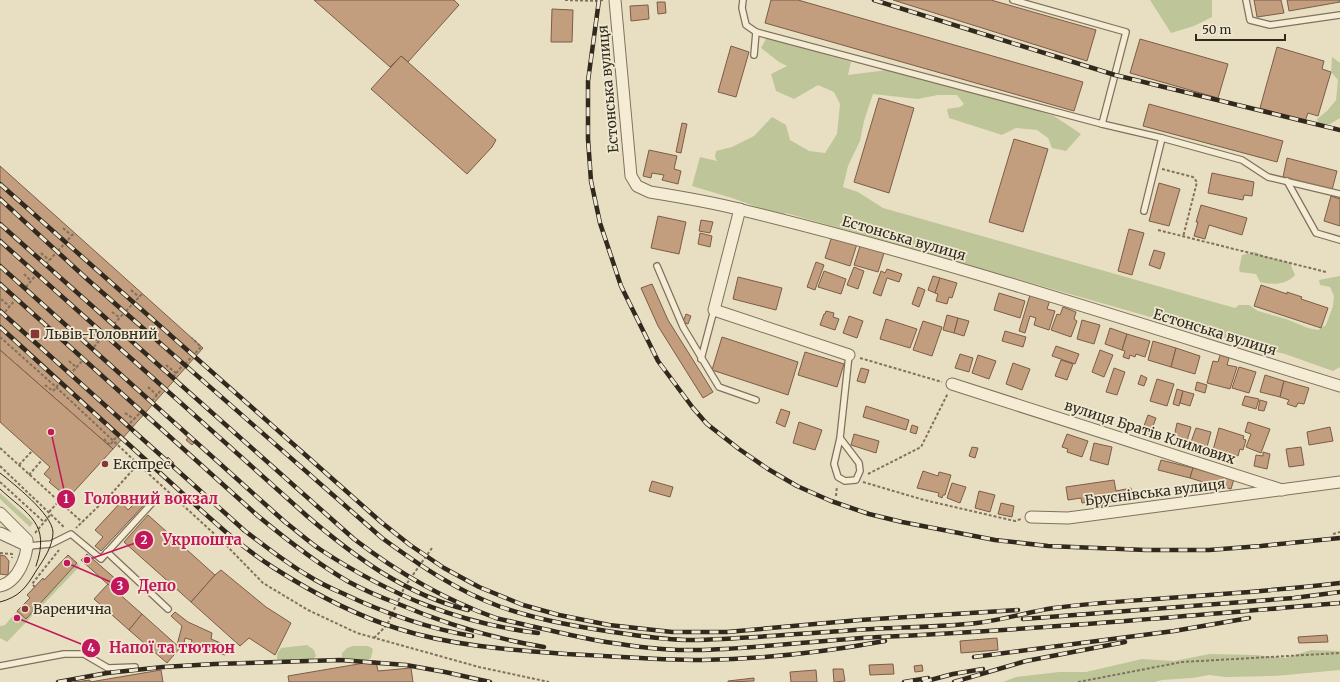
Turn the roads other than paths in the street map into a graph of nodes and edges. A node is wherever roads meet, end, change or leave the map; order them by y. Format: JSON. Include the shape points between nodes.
{"nodes":[{"id":1,"x":615,"y":0,"type":"edge"},
{"id":2,"x":743,"y":0,"type":"edge"},
{"id":3,"x":1013,"y":0,"type":"edge"},
{"id":4,"x":1246,"y":0,"type":"edge"},
{"id":5,"x":1031,"y":2,"type":"edge"},
{"id":6,"x":1340,"y":15,"type":"edge"},
{"id":7,"x":756,"y":32,"type":"junction"},
{"id":8,"x":754,"y":55,"type":"dead end"},
{"id":9,"x":1102,"y":124,"type":"junction"},
{"id":10,"x":1162,"y":138,"type":"junction"},
{"id":11,"x":1287,"y":181,"type":"junction"},
{"id":12,"x":1340,"y":194,"type":"edge"},
{"id":13,"x":740,"y":209,"type":"junction"},
{"id":14,"x":1144,"y":211,"type":"dead end"},
{"id":15,"x":1340,"y":240,"type":"edge"},
{"id":16,"x":657,"y":266,"type":"dead end"},
{"id":17,"x":714,"y":310,"type":"junction"},
{"id":18,"x":849,"y":355,"type":"joint"},
{"id":19,"x":701,"y":358,"type":"junction"},
{"id":20,"x":952,"y":384,"type":"road end"},
{"id":21,"x":1340,"y":386,"type":"edge"},
{"id":22,"x":756,"y":400,"type":"dead end"},
{"id":23,"x":840,"y":438,"type":"junction"},
{"id":24,"x":1340,"y":482,"type":"edge"},
{"id":25,"x":1282,"y":490,"type":"junction"},
{"id":26,"x":152,"y":503,"type":"dead end"},
{"id":27,"x":0,"y":513,"type":"edge"},
{"id":28,"x":1031,"y":517,"type":"road end"},
{"id":29,"x":0,"y":532,"type":"edge"},
{"id":30,"x":0,"y":537,"type":"edge"},
{"id":31,"x":28,"y":546,"type":"junction"},
{"id":32,"x":107,"y":552,"type":"junction"},
{"id":33,"x":0,"y":586,"type":"edge"},
{"id":34,"x":168,"y":609,"type":"dead end"},
{"id":35,"x":0,"y":666,"type":"edge"},
{"id":36,"x":135,"y":666,"type":"dead end"}],
"edges":[{"from":1,"to":13,"type":"street","name":"Естонська вулиця","via":[[631,176],[637,186],[650,192]]},
{"from":2,"to":7,"type":"lane","via":[[746,25]]},
{"from":3,"to":5,"type":"lane"},
{"from":4,"to":6,"type":"lane","via":[[1250,20],[1270,25]]},
{"from":5,"to":9,"type":"lane","via":[[1126,32]]},
{"from":7,"to":8,"type":"lane"},
{"from":7,"to":9,"type":"lane"},
{"from":9,"to":10,"type":"lane"},
{"from":10,"to":11,"type":"lane","via":[[1242,160],[1268,177]]},
{"from":10,"to":14,"type":"lane"},
{"from":11,"to":12,"type":"lane"},
{"from":11,"to":15,"type":"lane","via":[[1316,233]]},
{"from":13,"to":17,"type":"street"},
{"from":13,"to":21,"type":"street","name":"Естонська вулиця","via":[[961,269]]},
{"from":16,"to":19,"type":"lane","via":[[683,327]]},
{"from":17,"to":18,"type":"street"},
{"from":17,"to":19,"type":"lane"},
{"from":18,"to":23,"type":"lane"},
{"from":19,"to":22,"type":"lane","via":[[720,387]]},
{"from":20,"to":25,"type":"street","name":"вулиця Братів Климових"},
{"from":23,"to":23,"type":"lane","via":[[859,462],[860,471],[856,480],[845,481],[838,477],[834,464]]},
{"from":24,"to":25,"type":"street","name":"вулиця Братів Климових"},
{"from":25,"to":28,"type":"street","name":"Бруснівська вулиця","via":[[1068,518]]},
{"from":26,"to":32,"type":"lane"},
{"from":27,"to":31,"type":"street","via":[[27,540]]},
{"from":29,"to":31,"type":"street"},
{"from":30,"to":31,"type":"street"},
{"from":31,"to":32,"type":"lane","via":[[51,544],[71,534],[101,559]]},
{"from":31,"to":33,"type":"street","via":[[18,572],[6,585]]},
{"from":32,"to":34,"type":"lane"},
{"from":35,"to":36,"type":"lane","via":[[64,654],[84,654],[108,668]]}]}
